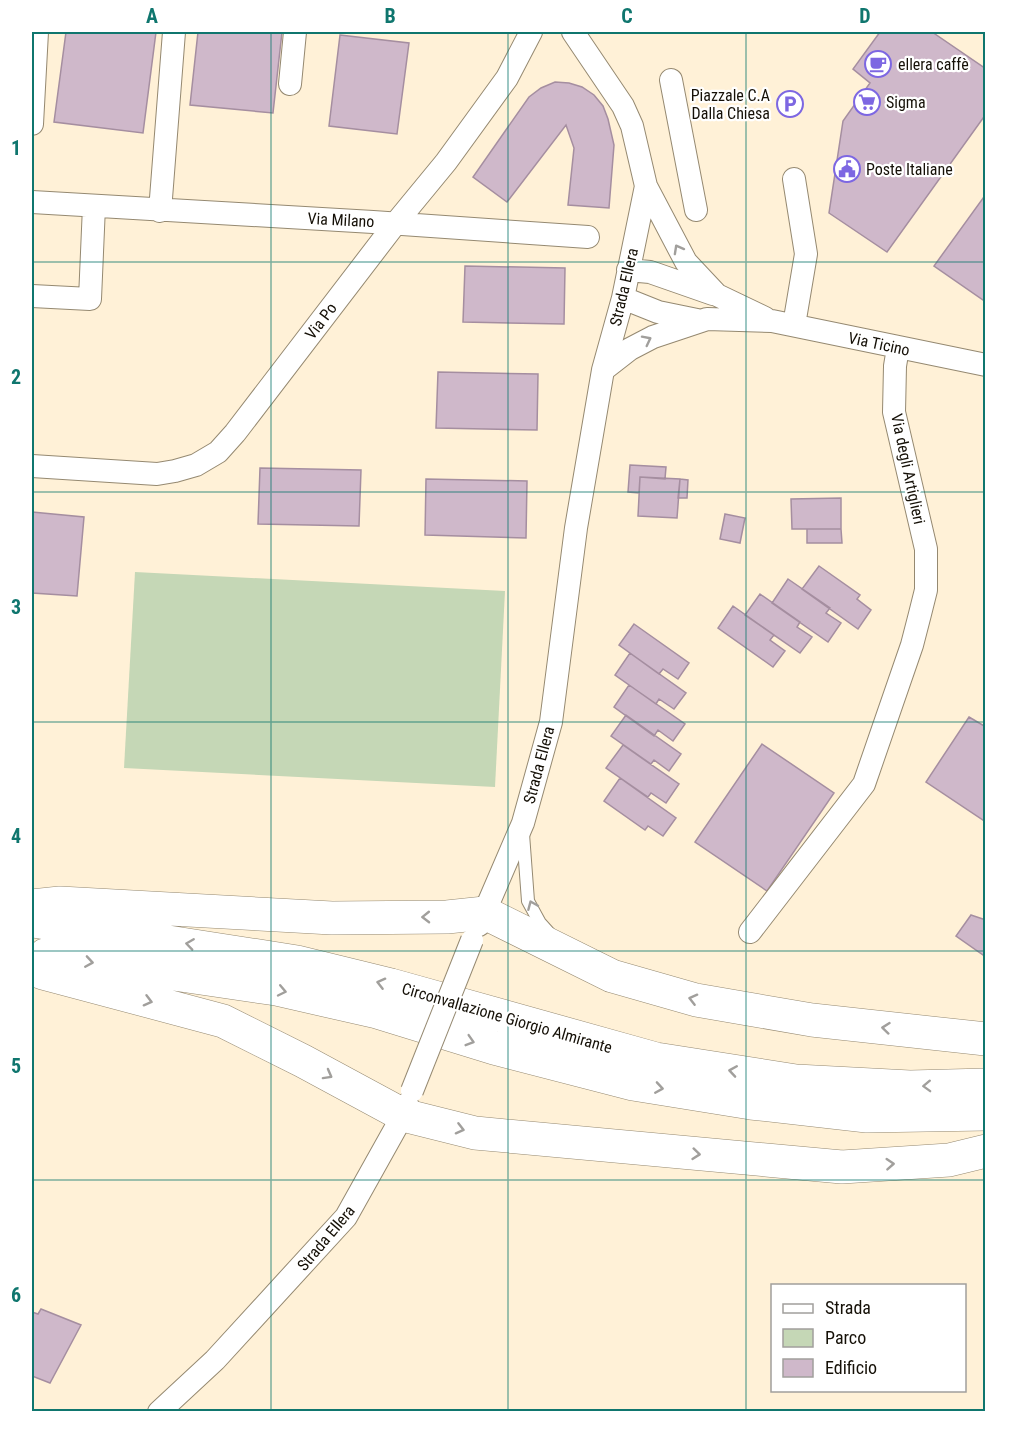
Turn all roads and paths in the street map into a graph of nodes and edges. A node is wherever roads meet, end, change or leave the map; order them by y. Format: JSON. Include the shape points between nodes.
{"nodes":[{"id":1,"x":37,"y":32,"type":"edge"},
{"id":2,"x":174,"y":32,"type":"edge"},
{"id":3,"x":296,"y":32,"type":"edge"},
{"id":4,"x":531,"y":32,"type":"edge"},
{"id":5,"x":573,"y":32,"type":"edge"},
{"id":6,"x":671,"y":80,"type":"dead end"},
{"id":7,"x":290,"y":84,"type":"dead end"},
{"id":8,"x":32,"y":124,"type":"edge"},
{"id":9,"x":794,"y":179,"type":"dead end"},
{"id":10,"x":646,"y":186,"type":"junction"},
{"id":11,"x":32,"y":202,"type":"edge"},
{"id":12,"x":94,"y":206,"type":"junction"},
{"id":13,"x":696,"y":210,"type":"dead end"},
{"id":14,"x":160,"y":211,"type":"junction"},
{"id":15,"x":395,"y":224,"type":"junction"},
{"id":16,"x":588,"y":237,"type":"dead end"},
{"id":17,"x":628,"y":270,"type":"junction"},
{"id":18,"x":717,"y":295,"type":"junction"},
{"id":19,"x":32,"y":296,"type":"edge"},
{"id":20,"x":623,"y":298,"type":"junction"},
{"id":21,"x":697,"y":320,"type":"junction"},
{"id":22,"x":772,"y":321,"type":"junction"},
{"id":23,"x":794,"y":325,"type":"junction"},
{"id":24,"x":898,"y":348,"type":"junction"},
{"id":25,"x":986,"y":365,"type":"edge"},
{"id":26,"x":603,"y":370,"type":"junction"},
{"id":27,"x":32,"y":466,"type":"edge"},
{"id":28,"x":523,"y":823,"type":"junction"},
{"id":29,"x":32,"y":906,"type":"edge"},
{"id":30,"x":32,"y":921,"type":"edge"},
{"id":31,"x":478,"y":926,"type":"junction"},
{"id":32,"x":750,"y":932,"type":"dead end"},
{"id":33,"x":566,"y":952,"type":"junction"},
{"id":34,"x":32,"y":953,"type":"edge"},
{"id":35,"x":32,"y":969,"type":"edge"},
{"id":36,"x":986,"y":1039,"type":"edge"},
{"id":37,"x":986,"y":1085,"type":"edge"},
{"id":38,"x":408,"y":1103,"type":"junction"},
{"id":39,"x":986,"y":1114,"type":"edge"},
{"id":40,"x":986,"y":1152,"type":"edge"},
{"id":41,"x":159,"y":1412,"type":"edge"}],
"edges":[{"from":1,"to":8,"type":"street"},
{"from":2,"to":14,"type":"street"},
{"from":3,"to":7,"type":"street"},
{"from":4,"to":15,"type":"street","name":"Via Po","via":[[507,78]]},
{"from":5,"to":10,"type":"street","name":"Strada Ellera","via":[[623,106],[632,126]]},
{"from":6,"to":13,"type":"street"},
{"from":9,"to":23,"type":"street","via":[[806,254]]},
{"from":10,"to":17,"type":"street","name":"Strada Ellera"},
{"from":18,"to":10,"type":"street","one_way":true,"via":[[686,262]]},
{"from":11,"to":12,"type":"street","name":"Via Milano"},
{"from":12,"to":14,"type":"street","name":"Via Milano"},
{"from":12,"to":19,"type":"street","via":[[90,299]]},
{"from":14,"to":15,"type":"street","name":"Via Milano"},
{"from":15,"to":16,"type":"street","name":"Via Milano"},
{"from":15,"to":27,"type":"street","name":"Via Po","via":[[218,452],[196,465],[157,474]]},
{"from":17,"to":18,"type":"street","via":[[650,272]]},
{"from":17,"to":20,"type":"street","name":"Strada Ellera"},
{"from":18,"to":22,"type":"street"},
{"from":20,"to":21,"type":"street","via":[[658,312]]},
{"from":20,"to":26,"type":"street","name":"Strada Ellera"},
{"from":21,"to":22,"type":"street"},
{"from":26,"to":21,"type":"street","one_way":true,"via":[[630,349]]},
{"from":22,"to":23,"type":"street","name":"Via Ticino"},
{"from":23,"to":24,"type":"street","name":"Via Ticino"},
{"from":24,"to":25,"type":"street","name":"Via Ticino"},
{"from":24,"to":32,"type":"street","name":"Via degli Artiglieri","via":[[894,412],[926,549],[926,590],[912,645],[864,784]]},
{"from":26,"to":28,"type":"street","name":"Strada Ellera","via":[[576,528],[551,722]]},
{"from":28,"to":31,"type":"street","name":"Strada Ellera"},
{"from":33,"to":28,"type":"lane","one_way":true,"via":[[540,923],[528,901]]},
{"from":31,"to":29,"type":"highway","one_way":true,"via":[[447,917],[333,918],[60,903]]},
{"from":37,"to":30,"type":"highway","name":"Circonvallazione Giorgio Almirante","one_way":true,"via":[[910,1087],[796,1081],[656,1059],[297,962]]},
{"from":31,"to":33,"type":"highway"},
{"from":31,"to":38,"type":"street","name":"Strada Ellera","bridge":true},
{"from":36,"to":33,"type":"highway","one_way":true,"via":[[812,1020],[696,1000],[612,976]]},
{"from":34,"to":39,"type":"highway","name":"Circonvallazione Giorgio Almirante","one_way":true,"via":[[276,989],[377,1012],[633,1084],[867,1116]]},
{"from":35,"to":38,"type":"highway","one_way":true,"via":[[223,1021],[303,1061]]},
{"from":38,"to":40,"type":"highway","one_way":true,"via":[[475,1133],[843,1167],[949,1160]]},
{"from":38,"to":41,"type":"street","name":"Strada Ellera","via":[[346,1217],[215,1360]]}]}
